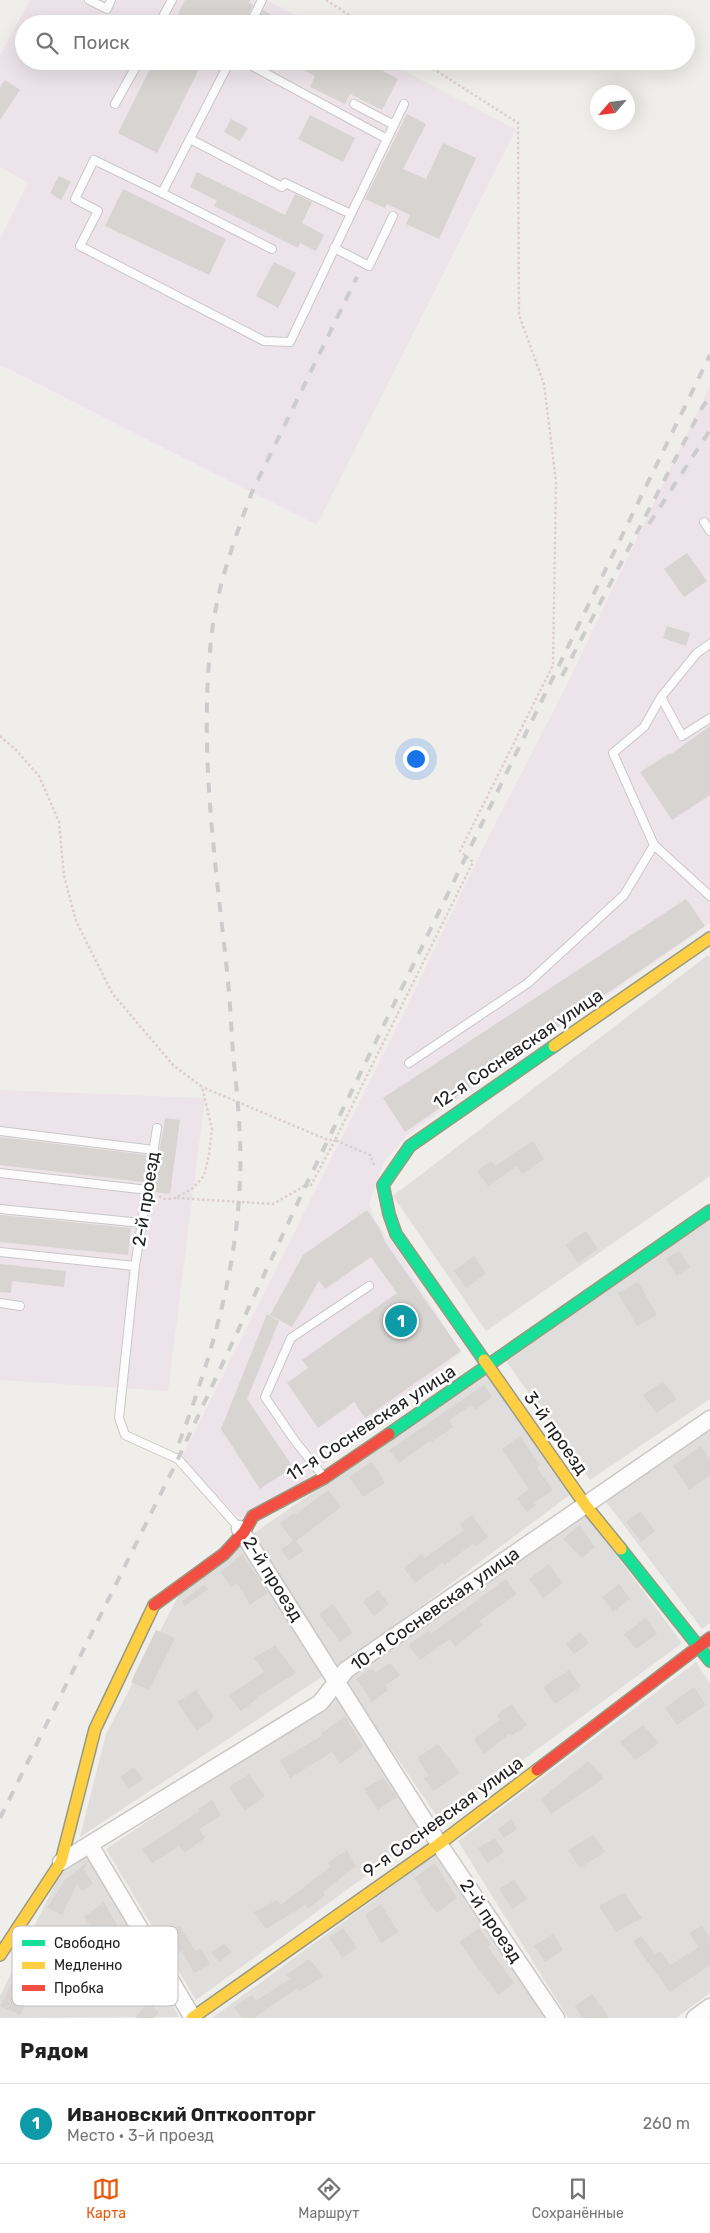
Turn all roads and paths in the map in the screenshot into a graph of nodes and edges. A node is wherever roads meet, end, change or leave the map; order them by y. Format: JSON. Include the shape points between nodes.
{"nodes":[{"id":1,"x":89,"y":0,"type":"edge"},
{"id":2,"x":111,"y":0,"type":"edge"},
{"id":3,"x":172,"y":0,"type":"edge"},
{"id":4,"x":262,"y":0,"type":"edge"},
{"id":5,"x":326,"y":0,"type":"edge"},
{"id":6,"x":164,"y":15,"type":"edge"},
{"id":7,"x":254,"y":15,"type":"edge"},
{"id":8,"x":349,"y":15,"type":"edge"},
{"id":9,"x":134,"y":70,"type":"edge"},
{"id":10,"x":225,"y":70,"type":"edge"},
{"id":11,"x":260,"y":70,"type":"edge"},
{"id":12,"x":435,"y":70,"type":"edge"},
{"id":13,"x":115,"y":104,"type":"dead end"},
{"id":14,"x":354,"y":104,"type":"dead end"},
{"id":15,"x":404,"y":104,"type":"dead end"},
{"id":16,"x":394,"y":125,"type":"junction"},
{"id":17,"x":190,"y":139,"type":"junction"},
{"id":18,"x":387,"y":139,"type":"junction"},
{"id":19,"x":162,"y":193,"type":"junction"},
{"id":20,"x":351,"y":214,"type":"junction"},
{"id":21,"x":393,"y":216,"type":"dead end"},
{"id":22,"x":334,"y":248,"type":"junction"},
{"id":23,"x":272,"y":249,"type":"dead end"},
{"id":24,"x":704,"y":522,"type":"dead end"},
{"id":25,"x":710,"y":531,"type":"edge"},
{"id":26,"x":710,"y":644,"type":"edge"},
{"id":27,"x":661,"y":697,"type":"junction"},
{"id":28,"x":710,"y":718,"type":"edge"},
{"id":29,"x":0,"y":736,"type":"edge"},
{"id":30,"x":654,"y":845,"type":"junction"},
{"id":31,"x":710,"y":896,"type":"edge"},
{"id":32,"x":710,"y":938,"type":"edge"},
{"id":33,"x":409,"y":1063,"type":"dead end"},
{"id":34,"x":202,"y":1087,"type":"junction"},
{"id":35,"x":157,"y":1128,"type":"dead end"},
{"id":36,"x":0,"y":1131,"type":"edge"},
{"id":37,"x":335,"y":1140,"type":"junction"},
{"id":38,"x":154,"y":1150,"type":"junction"},
{"id":39,"x":0,"y":1173,"type":"edge"},
{"id":40,"x":383,"y":1185,"type":"junction"},
{"id":41,"x":148,"y":1190,"type":"junction"},
{"id":42,"x":175,"y":1198,"type":"junction"},
{"id":43,"x":0,"y":1209,"type":"edge"},
{"id":44,"x":710,"y":1211,"type":"edge"},
{"id":45,"x":142,"y":1223,"type":"junction"},
{"id":46,"x":0,"y":1252,"type":"edge"},
{"id":47,"x":136,"y":1266,"type":"junction"},
{"id":48,"x":369,"y":1286,"type":"dead end"},
{"id":49,"x":0,"y":1303,"type":"edge"},
{"id":50,"x":20,"y":1306,"type":"dead end"},
{"id":51,"x":488,"y":1366,"type":"junction"},
{"id":52,"x":710,"y":1419,"type":"edge"},
{"id":53,"x":324,"y":1478,"type":"junction"},
{"id":54,"x":586,"y":1506,"type":"junction"},
{"id":55,"x":242,"y":1531,"type":"junction"},
{"id":56,"x":710,"y":1638,"type":"edge"},
{"id":57,"x":699,"y":1645,"type":"junction"},
{"id":58,"x":710,"y":1662,"type":"edge"},
{"id":59,"x":337,"y":1682,"type":"junction"},
{"id":60,"x":439,"y":1844,"type":"junction"},
{"id":61,"x":90,"y":1845,"type":"junction"},
{"id":62,"x":61,"y":1862,"type":"junction"},
{"id":63,"x":19,"y":1926,"type":"edge"},
{"id":64,"x":138,"y":1926,"type":"edge"},
{"id":65,"x":12,"y":1937,"type":"edge"},
{"id":66,"x":0,"y":1955,"type":"edge"},
{"id":67,"x":178,"y":1993,"type":"edge"},
{"id":68,"x":710,"y":2007,"type":"edge"},
{"id":69,"x":193,"y":2018,"type":"edge"},
{"id":70,"x":556,"y":2018,"type":"edge"},
{"id":71,"x":695,"y":2018,"type":"edge"}],
"edges":[{"from":1,"to":2,"type":"lane","via":[[106,9]]},
{"from":3,"to":6,"type":"lane"},
{"from":4,"to":7,"type":"lane"},
{"from":5,"to":8,"type":"path"},
{"from":9,"to":13,"type":"lane"},
{"from":10,"to":17,"type":"lane"},
{"from":11,"to":18,"type":"lane"},
{"from":12,"to":37,"type":"path","via":[[518,123],[519,315],[544,384],[556,482],[553,665],[460,851],[473,862]]},
{"from":14,"to":16,"type":"lane"},
{"from":15,"to":16,"type":"lane"},
{"from":16,"to":18,"type":"lane"},
{"from":17,"to":19,"type":"lane"},
{"from":17,"to":20,"type":"lane","via":[[282,187],[285,184]]},
{"from":18,"to":20,"type":"lane"},
{"from":19,"to":22,"type":"lane","via":[[94,160],[75,200],[98,212],[80,246],[264,341],[290,342]]},
{"from":19,"to":23,"type":"lane"},
{"from":20,"to":22,"type":"lane"},
{"from":21,"to":22,"type":"lane","via":[[369,266]]},
{"from":24,"to":25,"type":"lane"},
{"from":26,"to":27,"type":"lane","via":[[697,653]]},
{"from":27,"to":28,"type":"lane","via":[[682,736]]},
{"from":27,"to":30,"type":"lane","via":[[644,727],[613,753]]},
{"from":29,"to":34,"type":"path","via":[[39,776],[58,822],[64,876],[76,921],[112,993],[173,1065]]},
{"from":30,"to":31,"type":"lane"},
{"from":30,"to":33,"type":"lane","via":[[624,895],[528,983]]},
{"from":32,"to":40,"type":"street","name":"12-я Сосневская улица","via":[[410,1146]]},
{"from":34,"to":37,"type":"path","via":[[328,1140]]},
{"from":34,"to":42,"type":"path","via":[[212,1129],[204,1176],[193,1188]]},
{"from":35,"to":38,"type":"lane","name":"2-й проезд"},
{"from":36,"to":38,"type":"lane"},
{"from":37,"to":40,"type":"path","via":[[370,1156]]},
{"from":37,"to":42,"type":"path","via":[[310,1187],[306,1185],[273,1204]]},
{"from":38,"to":41,"type":"lane","name":"2-й проезд"},
{"from":39,"to":41,"type":"lane"},
{"from":40,"to":51,"type":"street","name":"3-й проезд","via":[[396,1234]]},
{"from":41,"to":42,"type":"path","via":[[165,1199]]},
{"from":41,"to":45,"type":"lane","name":"2-й проезд"},
{"from":43,"to":45,"type":"lane"},
{"from":44,"to":51,"type":"street","name":"11-я Сосневская улица"},
{"from":45,"to":47,"type":"lane","name":"2-й проезд"},
{"from":46,"to":47,"type":"lane"},
{"from":47,"to":55,"type":"lane","name":"2-й проезд","via":[[119,1418],[125,1435],[178,1459]]},
{"from":48,"to":53,"type":"lane","via":[[291,1338],[265,1396]]},
{"from":49,"to":50,"type":"lane"},
{"from":51,"to":53,"type":"street","name":"11-я Сосневская улица"},
{"from":51,"to":54,"type":"street","name":"3-й проезд"},
{"from":52,"to":54,"type":"street","name":"10-я Сосневская улица"},
{"from":53,"to":55,"type":"street","name":"11-я Сосневская улица","via":[[253,1516]]},
{"from":54,"to":57,"type":"street","name":"3-й проезд"},
{"from":54,"to":59,"type":"street","name":"10-я Сосневская улица","via":[[346,1670]]},
{"from":55,"to":59,"type":"street","name":"2-й проезд"},
{"from":55,"to":62,"type":"street","name":"11-я Сосневская улица","via":[[224,1554],[153,1606],[95,1730]]},
{"from":56,"to":57,"type":"street","name":"9-я Сосневская улица"},
{"from":57,"to":58,"type":"street","name":"3-й проезд"},
{"from":57,"to":60,"type":"street","name":"9-я Сосневская улица"},
{"from":59,"to":60,"type":"street","name":"2-й проезд"},
{"from":59,"to":61,"type":"street","name":"10-я Сосневская улица","via":[[320,1703]]},
{"from":60,"to":69,"type":"street","name":"9-я Сосневская улица"},
{"from":60,"to":70,"type":"street","name":"2-й проезд"},
{"from":61,"to":62,"type":"street","name":"10-я Сосневская улица"},
{"from":61,"to":64,"type":"street"},
{"from":62,"to":63,"type":"street","name":"11-я Сосневская улица"},
{"from":65,"to":66,"type":"street","name":"11-я Сосневская улица"},
{"from":67,"to":69,"type":"street"},
{"from":68,"to":71,"type":"street"}]}
